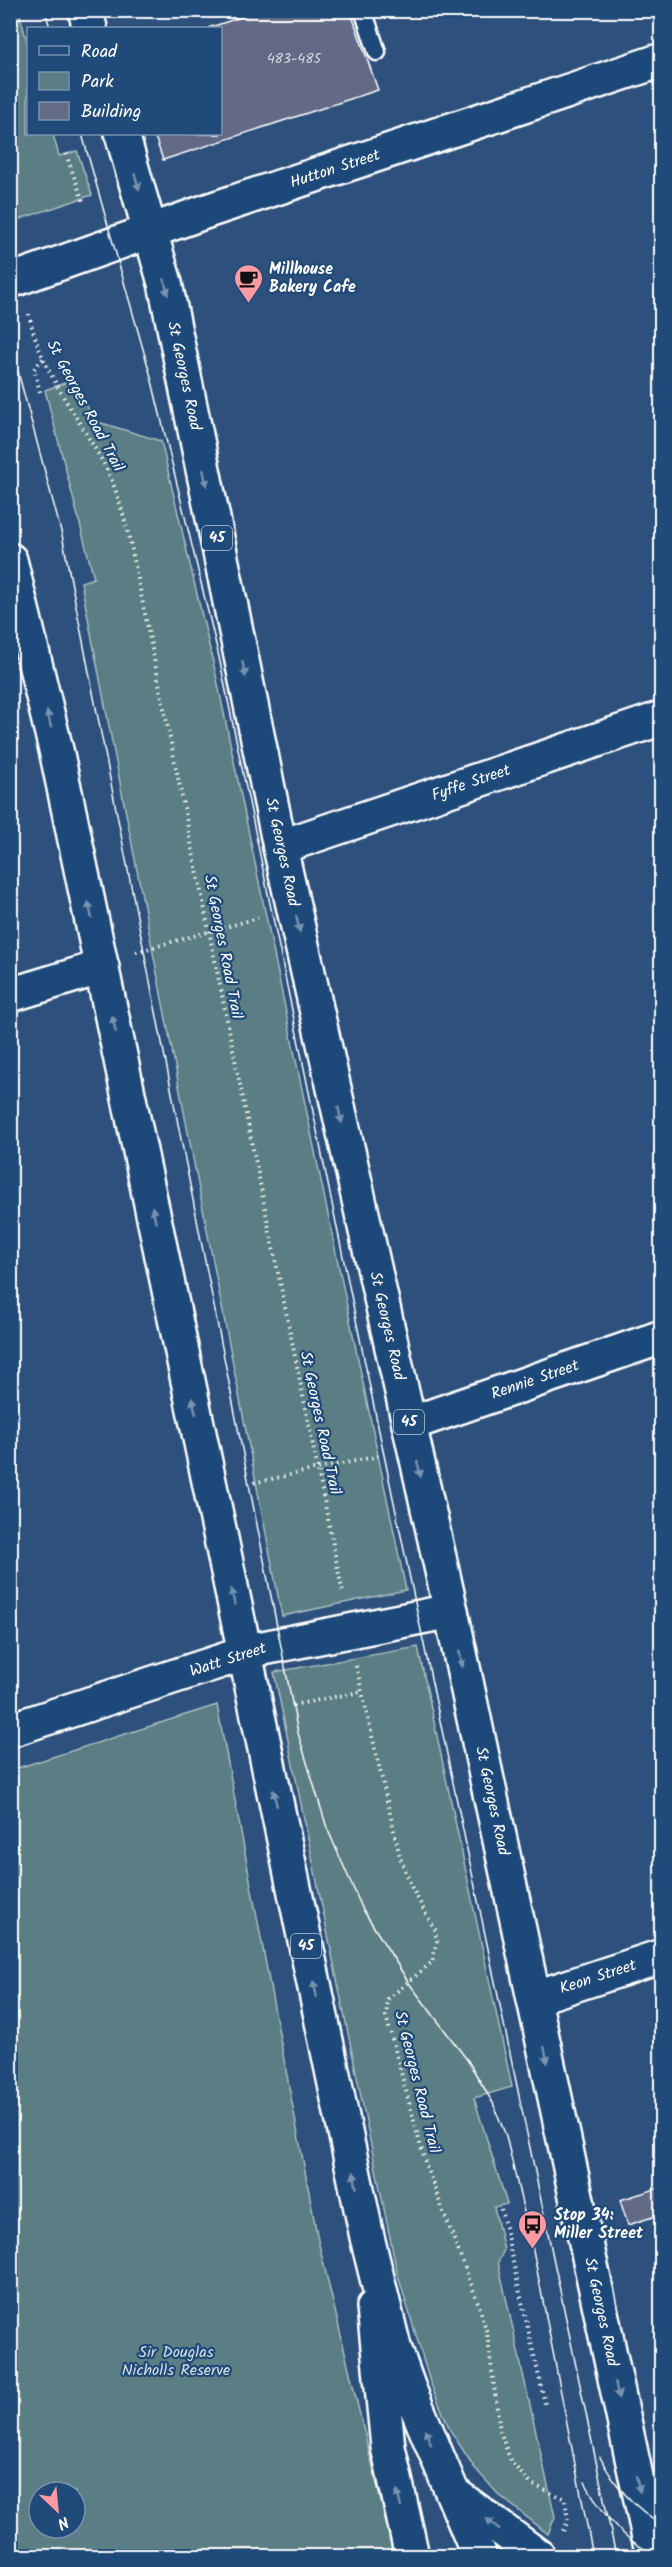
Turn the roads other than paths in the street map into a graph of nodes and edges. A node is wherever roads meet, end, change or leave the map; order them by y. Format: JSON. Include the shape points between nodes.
{"nodes":[{"id":1,"x":85,"y":10,"type":"edge"},
{"id":2,"x":363,"y":10,"type":"edge"},
{"id":3,"x":90,"y":27,"type":"edge"},
{"id":4,"x":377,"y":52,"type":"dead end"},
{"id":5,"x":662,"y":60,"type":"edge"},
{"id":6,"x":122,"y":135,"type":"edge"},
{"id":7,"x":152,"y":231,"type":"junction"},
{"id":8,"x":16,"y":279,"type":"edge"},
{"id":9,"x":10,"y":561,"type":"edge"},
{"id":10,"x":662,"y":718,"type":"edge"},
{"id":11,"x":280,"y":847,"type":"junction"},
{"id":12,"x":102,"y":967,"type":"junction"},
{"id":13,"x":10,"y":995,"type":"edge"},
{"id":14,"x":662,"y":1337,"type":"edge"},
{"id":15,"x":412,"y":1439,"type":"junction"},
{"id":16,"x":451,"y":1611,"type":"junction"},
{"id":17,"x":246,"y":1654,"type":"junction"},
{"id":18,"x":10,"y":1730,"type":"edge"},
{"id":19,"x":662,"y":1956,"type":"edge"},
{"id":20,"x":534,"y":1998,"type":"junction"},
{"id":21,"x":367,"y":2237,"type":"junction"},
{"id":22,"x":450,"y":2491,"type":"junction"},
{"id":23,"x":548,"y":2547,"type":"edge"},
{"id":24,"x":412,"y":2556,"type":"edge"},
{"id":25,"x":478,"y":2556,"type":"edge"},
{"id":26,"x":653,"y":2556,"type":"edge"}],
"edges":[{"from":1,"to":3,"type":"main road"},
{"from":2,"to":4,"type":"lane"},
{"from":5,"to":7,"type":"main road","name":"Hutton Street"},
{"from":6,"to":7,"type":"main road","name":"St Georges Road","number":"45","one_way":true},
{"from":7,"to":8,"type":"main road","name":"Hutton Street"},
{"from":7,"to":11,"type":"main road","name":"St Georges Road","number":"45","one_way":true},
{"from":12,"to":9,"type":"main road","number":"45","one_way":true,"via":[[57,754]]},
{"from":10,"to":11,"type":"main road","name":"Fyffe Street"},
{"from":11,"to":15,"type":"main road","name":"St Georges Road","number":"45","one_way":true},
{"from":12,"to":13,"type":"main road"},
{"from":17,"to":12,"type":"main road","number":"45","one_way":true},
{"from":14,"to":15,"type":"main road","name":"Rennie Street"},
{"from":15,"to":16,"type":"main road","name":"St Georges Road","number":"45","one_way":true},
{"from":16,"to":17,"type":"main road","name":"Watt Street","via":[[281,1643]]},
{"from":16,"to":20,"type":"main road","name":"St Georges Road","number":"45","one_way":true},
{"from":17,"to":18,"type":"main road","name":"Watt Street"},
{"from":21,"to":17,"type":"main road","number":"45","one_way":true},
{"from":19,"to":20,"type":"main road","name":"Keon Street"},
{"from":20,"to":26,"type":"main road","name":"St Georges Road","number":"45","one_way":true},
{"from":22,"to":21,"type":"main road","number":"45","one_way":true,"via":[[394,2347]]},
{"from":24,"to":21,"type":"main road","one_way":true,"via":[[388,2447]]},
{"from":23,"to":22,"type":"main road","one_way":true},
{"from":22,"to":25,"type":"main road","number":"45"}]}
